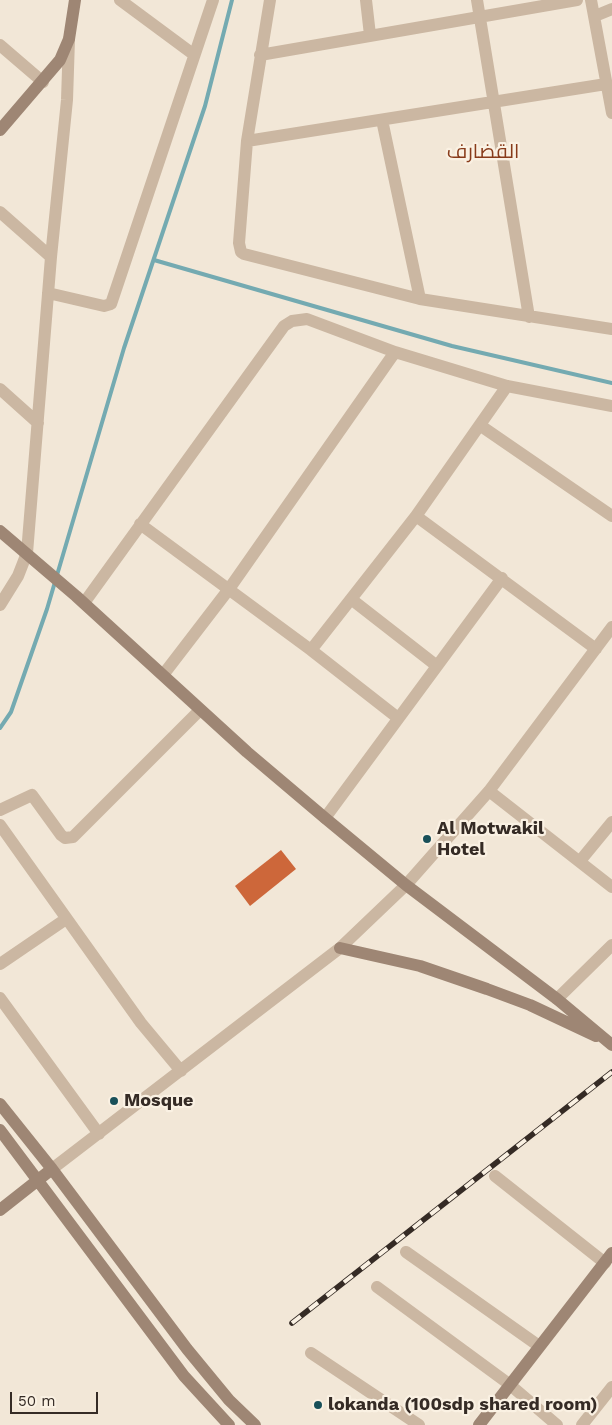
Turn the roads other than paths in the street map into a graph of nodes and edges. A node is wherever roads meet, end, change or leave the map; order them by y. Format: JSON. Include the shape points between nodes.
{"nodes":[{"id":1,"x":75,"y":0,"type":"edge"},
{"id":2,"x":120,"y":0,"type":"edge"},
{"id":3,"x":213,"y":0,"type":"edge"},
{"id":4,"x":270,"y":0,"type":"edge"},
{"id":5,"x":366,"y":0,"type":"edge"},
{"id":6,"x":477,"y":0,"type":"edge"},
{"id":7,"x":577,"y":0,"type":"edge"},
{"id":8,"x":591,"y":0,"type":"edge"},
{"id":9,"x":612,"y":9,"type":"edge"},
{"id":10,"x":480,"y":16,"type":"junction"},
{"id":11,"x":594,"y":16,"type":"junction"},
{"id":12,"x":370,"y":35,"type":"junction"},
{"id":13,"x":69,"y":39,"type":"junction"},
{"id":14,"x":0,"y":45,"type":"edge"},
{"id":15,"x":193,"y":54,"type":"junction"},
{"id":16,"x":260,"y":55,"type":"junction"},
{"id":17,"x":43,"y":82,"type":"junction"},
{"id":18,"x":606,"y":84,"type":"junction"},
{"id":19,"x":494,"y":100,"type":"junction"},
{"id":20,"x":612,"y":108,"type":"edge"},
{"id":21,"x":382,"y":120,"type":"junction"},
{"id":22,"x":0,"y":130,"type":"edge"},
{"id":23,"x":247,"y":141,"type":"junction"},
{"id":24,"x":0,"y":212,"type":"edge"},
{"id":25,"x":51,"y":257,"type":"junction"},
{"id":26,"x":48,"y":293,"type":"junction"},
{"id":27,"x":420,"y":299,"type":"junction"},
{"id":28,"x":529,"y":317,"type":"junction"},
{"id":29,"x":612,"y":329,"type":"edge"},
{"id":30,"x":395,"y":352,"type":"junction"},
{"id":31,"x":507,"y":386,"type":"junction"},
{"id":32,"x":0,"y":389,"type":"edge"},
{"id":33,"x":612,"y":406,"type":"edge"},
{"id":34,"x":38,"y":422,"type":"junction"},
{"id":35,"x":481,"y":426,"type":"junction"},
{"id":36,"x":416,"y":516,"type":"junction"},
{"id":37,"x":612,"y":516,"type":"edge"},
{"id":38,"x":140,"y":524,"type":"junction"},
{"id":39,"x":0,"y":531,"type":"edge"},
{"id":40,"x":27,"y":553,"type":"junction"},
{"id":41,"x":502,"y":578,"type":"junction"},
{"id":42,"x":229,"y":589,"type":"junction"},
{"id":43,"x":80,"y":599,"type":"junction"},
{"id":44,"x":351,"y":599,"type":"junction"},
{"id":45,"x":0,"y":605,"type":"edge"},
{"id":46,"x":612,"y":627,"type":"edge"},
{"id":47,"x":596,"y":649,"type":"junction"},
{"id":48,"x":311,"y":650,"type":"junction"},
{"id":49,"x":437,"y":666,"type":"junction"},
{"id":50,"x":163,"y":674,"type":"junction"},
{"id":51,"x":200,"y":710,"type":"junction"},
{"id":52,"x":398,"y":718,"type":"junction"},
{"id":53,"x":489,"y":791,"type":"junction"},
{"id":54,"x":0,"y":810,"type":"edge"},
{"id":55,"x":325,"y":818,"type":"junction"},
{"id":56,"x":612,"y":822,"type":"edge"},
{"id":57,"x":0,"y":824,"type":"edge"},
{"id":58,"x":580,"y":861,"type":"junction"},
{"id":59,"x":406,"y":885,"type":"junction"},
{"id":60,"x":612,"y":887,"type":"edge"},
{"id":61,"x":66,"y":919,"type":"junction"},
{"id":62,"x":612,"y":945,"type":"edge"},
{"id":63,"x":340,"y":948,"type":"junction"},
{"id":64,"x":0,"y":964,"type":"edge"},
{"id":65,"x":0,"y":998,"type":"edge"},
{"id":66,"x":557,"y":999,"type":"junction"},
{"id":67,"x":608,"y":1042,"type":"edge"},
{"id":68,"x":181,"y":1071,"type":"junction"},
{"id":69,"x":0,"y":1104,"type":"edge"},
{"id":70,"x":0,"y":1130,"type":"edge"},
{"id":71,"x":99,"y":1134,"type":"junction"},
{"id":72,"x":52,"y":1169,"type":"junction"},
{"id":73,"x":495,"y":1176,"type":"dead end"},
{"id":74,"x":38,"y":1180,"type":"junction"},
{"id":75,"x":0,"y":1210,"type":"edge"},
{"id":76,"x":406,"y":1252,"type":"dead end"},
{"id":77,"x":608,"y":1258,"type":"edge"},
{"id":78,"x":377,"y":1287,"type":"dead end"},
{"id":79,"x":539,"y":1346,"type":"junction"},
{"id":80,"x":187,"y":1349,"type":"junction"},
{"id":81,"x":312,"y":1353,"type":"dead end"},
{"id":82,"x":172,"y":1360,"type":"junction"},
{"id":83,"x":509,"y":1384,"type":"junction"},
{"id":84,"x":612,"y":1387,"type":"edge"},
{"id":85,"x":229,"y":1425,"type":"edge"},
{"id":86,"x":255,"y":1425,"type":"edge"},
{"id":87,"x":419,"y":1425,"type":"edge"},
{"id":88,"x":479,"y":1425,"type":"edge"},
{"id":89,"x":557,"y":1425,"type":"edge"},
{"id":90,"x":582,"y":1425,"type":"edge"}],
"edges":[{"from":1,"to":13,"type":"street"},
{"from":2,"to":15,"type":"street"},
{"from":3,"to":15,"type":"street"},
{"from":4,"to":16,"type":"street"},
{"from":5,"to":12,"type":"street"},
{"from":6,"to":10,"type":"street"},
{"from":7,"to":10,"type":"street"},
{"from":8,"to":11,"type":"street"},
{"from":9,"to":11,"type":"street"},
{"from":10,"to":12,"type":"street"},
{"from":10,"to":19,"type":"street"},
{"from":11,"to":18,"type":"street"},
{"from":12,"to":16,"type":"street"},
{"from":13,"to":17,"type":"street","via":[[60,60]]},
{"from":13,"to":25,"type":"street","via":[[67,100]]},
{"from":14,"to":17,"type":"street"},
{"from":15,"to":26,"type":"street","via":[[111,304],[104,306]]},
{"from":16,"to":23,"type":"street"},
{"from":17,"to":22,"type":"street"},
{"from":18,"to":19,"type":"street"},
{"from":18,"to":20,"type":"street"},
{"from":19,"to":21,"type":"street"},
{"from":19,"to":28,"type":"street"},
{"from":21,"to":23,"type":"street"},
{"from":21,"to":27,"type":"street"},
{"from":23,"to":27,"type":"street","via":[[241,252]]},
{"from":24,"to":25,"type":"street"},
{"from":25,"to":26,"type":"street"},
{"from":26,"to":34,"type":"street"},
{"from":27,"to":28,"type":"street"},
{"from":28,"to":29,"type":"street"},
{"from":30,"to":31,"type":"street"},
{"from":30,"to":38,"type":"street","via":[[308,320],[292,321],[284,326]]},
{"from":30,"to":42,"type":"street"},
{"from":31,"to":33,"type":"street"},
{"from":31,"to":35,"type":"street"},
{"from":32,"to":34,"type":"street"},
{"from":34,"to":40,"type":"street"},
{"from":35,"to":36,"type":"street"},
{"from":35,"to":37,"type":"street"},
{"from":36,"to":41,"type":"street"},
{"from":36,"to":44,"type":"street"},
{"from":38,"to":42,"type":"street"},
{"from":38,"to":43,"type":"street"},
{"from":39,"to":40,"type":"street"},
{"from":40,"to":43,"type":"street"},
{"from":40,"to":45,"type":"street","via":[[18,576]]},
{"from":41,"to":47,"type":"street"},
{"from":41,"to":49,"type":"street"},
{"from":42,"to":48,"type":"street"},
{"from":42,"to":50,"type":"street"},
{"from":43,"to":50,"type":"street"},
{"from":44,"to":48,"type":"street"},
{"from":44,"to":49,"type":"street"},
{"from":46,"to":47,"type":"street"},
{"from":47,"to":53,"type":"street"},
{"from":48,"to":52,"type":"street"},
{"from":49,"to":52,"type":"street"},
{"from":50,"to":51,"type":"street"},
{"from":51,"to":54,"type":"street","via":[[73,837],[62,835],[32,795]]},
{"from":51,"to":55,"type":"street"},
{"from":52,"to":55,"type":"street"},
{"from":53,"to":58,"type":"street"},
{"from":53,"to":59,"type":"street"},
{"from":55,"to":59,"type":"street"},
{"from":56,"to":58,"type":"street"},
{"from":57,"to":61,"type":"street"},
{"from":58,"to":60,"type":"street"},
{"from":59,"to":63,"type":"street"},
{"from":59,"to":66,"type":"street"},
{"from":61,"to":64,"type":"street"},
{"from":61,"to":68,"type":"street","via":[[141,1023]]},
{"from":62,"to":66,"type":"street"},
{"from":63,"to":67,"type":"street","via":[[420,966],[487,989],[530,1005]]},
{"from":63,"to":68,"type":"street"},
{"from":65,"to":71,"type":"street"},
{"from":66,"to":67,"type":"street"},
{"from":68,"to":71,"type":"street"},
{"from":69,"to":72,"type":"street"},
{"from":70,"to":74,"type":"street"},
{"from":71,"to":72,"type":"street"},
{"from":72,"to":74,"type":"street"},
{"from":72,"to":80,"type":"street"},
{"from":73,"to":77,"type":"street"},
{"from":74,"to":75,"type":"street"},
{"from":74,"to":82,"type":"street"},
{"from":76,"to":79,"type":"street"},
{"from":77,"to":79,"type":"street"},
{"from":78,"to":83,"type":"street"},
{"from":79,"to":83,"type":"street"},
{"from":80,"to":82,"type":"street"},
{"from":80,"to":86,"type":"street"},
{"from":81,"to":87,"type":"street"},
{"from":82,"to":85,"type":"street"},
{"from":83,"to":88,"type":"street"},
{"from":83,"to":89,"type":"street"},
{"from":84,"to":90,"type":"street"}]}
